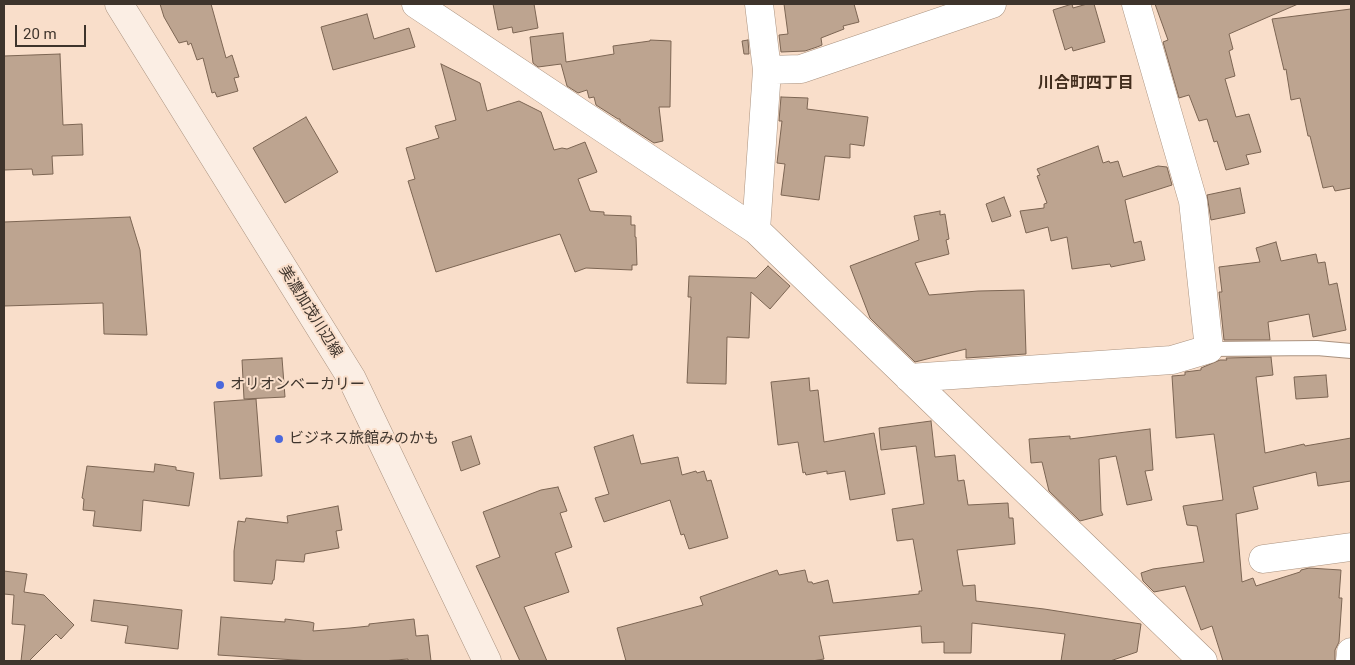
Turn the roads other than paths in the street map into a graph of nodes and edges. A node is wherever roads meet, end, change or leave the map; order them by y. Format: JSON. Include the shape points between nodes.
{"nodes":[{"id":1,"x":119,"y":4,"type":"edge"},
{"id":2,"x":416,"y":4,"type":"edge"},
{"id":3,"x":759,"y":4,"type":"edge"},
{"id":4,"x":992,"y":4,"type":"edge"},
{"id":5,"x":1136,"y":4,"type":"edge"},
{"id":6,"x":766,"y":70,"type":"junction"},
{"id":7,"x":756,"y":230,"type":"junction"},
{"id":8,"x":1209,"y":349,"type":"junction"},
{"id":9,"x":1351,"y":351,"type":"edge"},
{"id":10,"x":909,"y":378,"type":"junction"},
{"id":11,"x":1351,"y":547,"type":"edge"},
{"id":12,"x":1263,"y":559,"type":"dead end"},
{"id":13,"x":1351,"y":652,"type":"edge"},
{"id":14,"x":487,"y":661,"type":"edge"},
{"id":15,"x":1204,"y":661,"type":"edge"},
{"id":16,"x":1350,"y":661,"type":"edge"}],
"edges":[{"from":1,"to":14,"type":"main road","name":"美濃加茂川辺線","via":[[352,379]]},
{"from":2,"to":7,"type":"street"},
{"from":3,"to":6,"type":"street"},
{"from":4,"to":6,"type":"street","via":[[801,69]]},
{"from":5,"to":8,"type":"street","via":[[1193,201]]},
{"from":6,"to":7,"type":"street"},
{"from":7,"to":10,"type":"street"},
{"from":8,"to":9,"type":"lane","via":[[1318,348]]},
{"from":8,"to":10,"type":"street","via":[[1172,360]]},
{"from":10,"to":15,"type":"street"},
{"from":11,"to":12,"type":"street"},
{"from":13,"to":16,"type":"street"}]}
